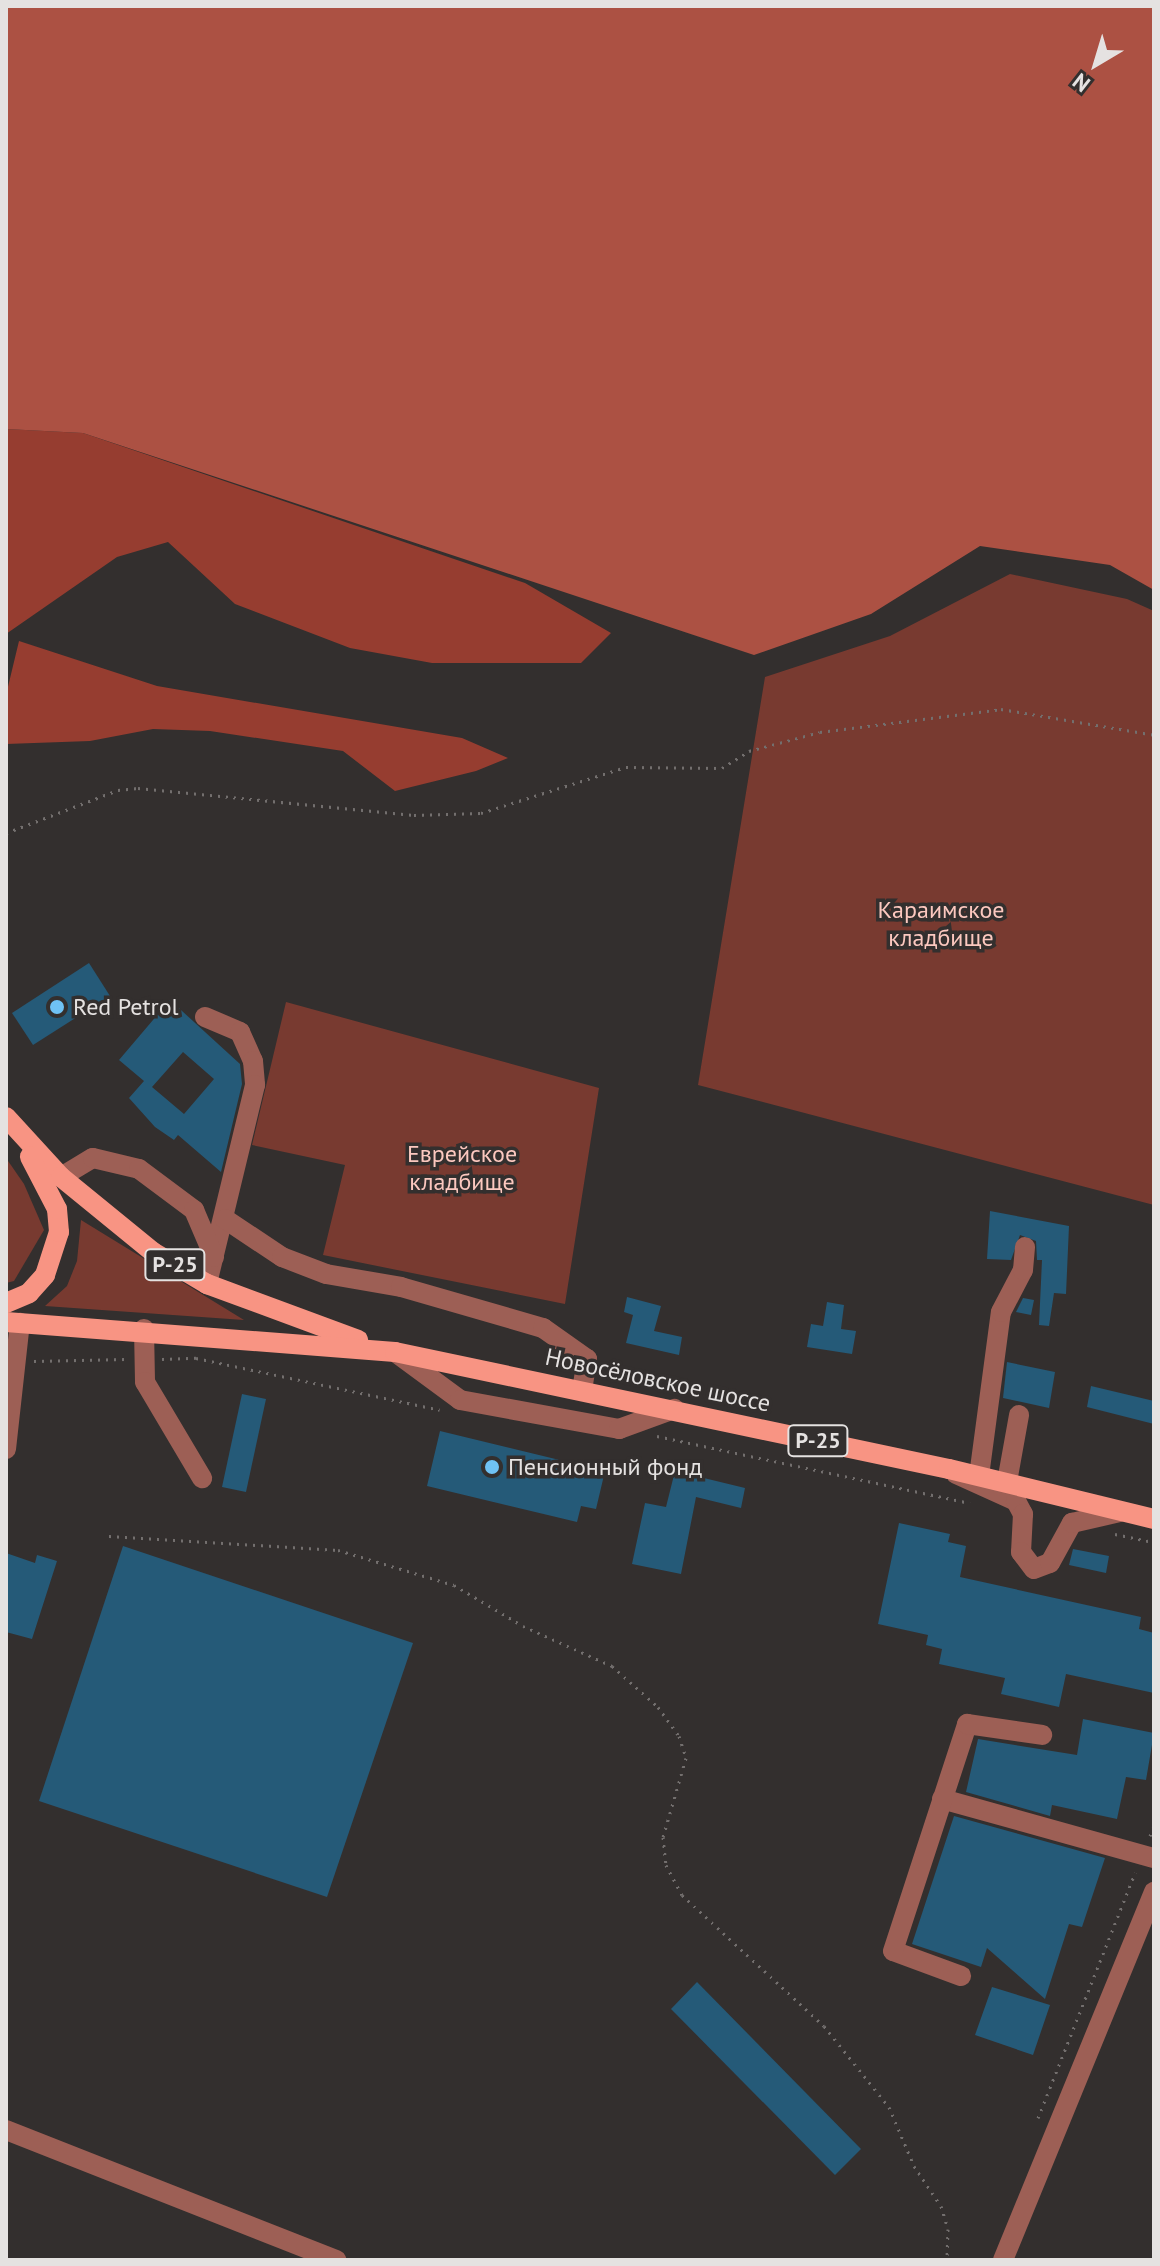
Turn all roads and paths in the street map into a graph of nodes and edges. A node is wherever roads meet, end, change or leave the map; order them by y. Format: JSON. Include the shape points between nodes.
{"nodes":[{"id":1,"x":1154,"y":735,"type":"edge"},
{"id":2,"x":6,"y":833,"type":"edge"},
{"id":3,"x":205,"y":1017,"type":"dead end"},
{"id":4,"x":6,"y":1119,"type":"edge"},
{"id":5,"x":61,"y":1177,"type":"junction"},
{"id":6,"x":225,"y":1219,"type":"junction"},
{"id":7,"x":1025,"y":1247,"type":"dead end"},
{"id":8,"x":214,"y":1257,"type":"junction"},
{"id":9,"x":207,"y":1284,"type":"junction"},
{"id":10,"x":6,"y":1303,"type":"edge"},
{"id":11,"x":13,"y":1322,"type":"edge"},
{"id":12,"x":144,"y":1329,"type":"junction"},
{"id":13,"x":390,"y":1351,"type":"junction"},
{"id":14,"x":582,"y":1390,"type":"junction"},
{"id":15,"x":674,"y":1409,"type":"junction"},
{"id":16,"x":1019,"y":1415,"type":"dead end"},
{"id":17,"x":6,"y":1449,"type":"edge"},
{"id":18,"x":949,"y":1469,"type":"junction"},
{"id":19,"x":979,"y":1476,"type":"junction"},
{"id":20,"x":202,"y":1478,"type":"dead end"},
{"id":21,"x":1007,"y":1482,"type":"junction"},
{"id":22,"x":1120,"y":1512,"type":"junction"},
{"id":23,"x":1154,"y":1519,"type":"edge"},
{"id":24,"x":109,"y":1536,"type":"dead end"},
{"id":25,"x":1042,"y":1735,"type":"dead end"},
{"id":26,"x":942,"y":1799,"type":"junction"},
{"id":27,"x":1154,"y":1826,"type":"edge"},
{"id":28,"x":1148,"y":1856,"type":"edge"},
{"id":29,"x":1154,"y":1892,"type":"edge"},
{"id":30,"x":961,"y":1976,"type":"dead end"},
{"id":31,"x":6,"y":2130,"type":"edge"},
{"id":32,"x":1033,"y":2131,"type":"dead end"},
{"id":33,"x":286,"y":2240,"type":"junction"},
{"id":34,"x":1011,"y":2254,"type":"edge"},
{"id":35,"x":278,"y":2260,"type":"edge"},
{"id":36,"x":336,"y":2260,"type":"edge"},
{"id":37,"x":947,"y":2260,"type":"edge"}],
"edges":[{"from":1,"to":2,"type":"path","via":[[1001,709],[820,732],[749,751],[722,768],[626,767],[481,813],[414,815],[138,788],[118,790]]},
{"from":3,"to":6,"type":"street","via":[[240,1032],[254,1073]]},
{"from":4,"to":5,"type":"main road","name":"Новосёловское шоссе","number":"Р-25"},
{"from":4,"to":10,"type":"main road","via":[[41,1173],[57,1209],[59,1232],[45,1275],[29,1293]]},
{"from":5,"to":8,"type":"street","via":[[93,1158],[139,1169],[194,1210]]},
{"from":5,"to":9,"type":"main road","name":"Новосёловское шоссе","number":"Р-25","via":[[153,1252]]},
{"from":6,"to":8,"type":"street"},
{"from":6,"to":14,"type":"street","via":[[282,1257],[326,1274],[401,1287],[543,1328],[587,1359]]},
{"from":7,"to":19,"type":"street","via":[[1023,1270],[1001,1312],[993,1350]]},
{"from":8,"to":9,"type":"street"},
{"from":9,"to":13,"type":"main road","name":"Новосёловское шоссе","number":"Р-25"},
{"from":11,"to":12,"type":"main road","name":"Новосёловское шоссе","number":"Р-25"},
{"from":11,"to":17,"type":"street"},
{"from":12,"to":13,"type":"main road","name":"Новосёловское шоссе","number":"Р-25"},
{"from":12,"to":20,"type":"street","via":[[145,1382]]},
{"from":13,"to":14,"type":"main road","name":"Новосёловское шоссе","number":"Р-25"},
{"from":13,"to":15,"type":"street","via":[[460,1400],[619,1429]]},
{"from":14,"to":15,"type":"main road","name":"Новосёловское шоссе","number":"Р-25"},
{"from":15,"to":18,"type":"main road","name":"Новосёловское шоссе","number":"Р-25"},
{"from":16,"to":21,"type":"street"},
{"from":18,"to":19,"type":"main road","name":"Новосёловское шоссе","number":"Р-25"},
{"from":18,"to":22,"type":"street","via":[[1016,1501],[1023,1514],[1021,1552],[1034,1569],[1050,1563],[1072,1523]]},
{"from":19,"to":21,"type":"main road","name":"Новосёловское шоссе","number":"Р-25"},
{"from":21,"to":22,"type":"main road","name":"Новосёловское шоссе","number":"Р-25"},
{"from":22,"to":23,"type":"main road","name":"Новосёловское шоссе","number":"Р-25"},
{"from":24,"to":37,"type":"path","via":[[338,1550],[454,1585],[523,1626],[612,1666],[658,1707],[683,1747],[686,1758],[663,1837],[666,1865],[682,1895],[824,2026],[889,2107],[914,2166],[941,2206],[948,2229]]},
{"from":25,"to":26,"type":"street","via":[[967,1724]]},
{"from":26,"to":28,"type":"street"},
{"from":26,"to":30,"type":"street","via":[[893,1951]]},
{"from":27,"to":28,"type":"path"},
{"from":28,"to":32,"type":"path"},
{"from":29,"to":34,"type":"street"},
{"from":31,"to":33,"type":"street"},
{"from":33,"to":35,"type":"street"},
{"from":33,"to":36,"type":"street"}]}
